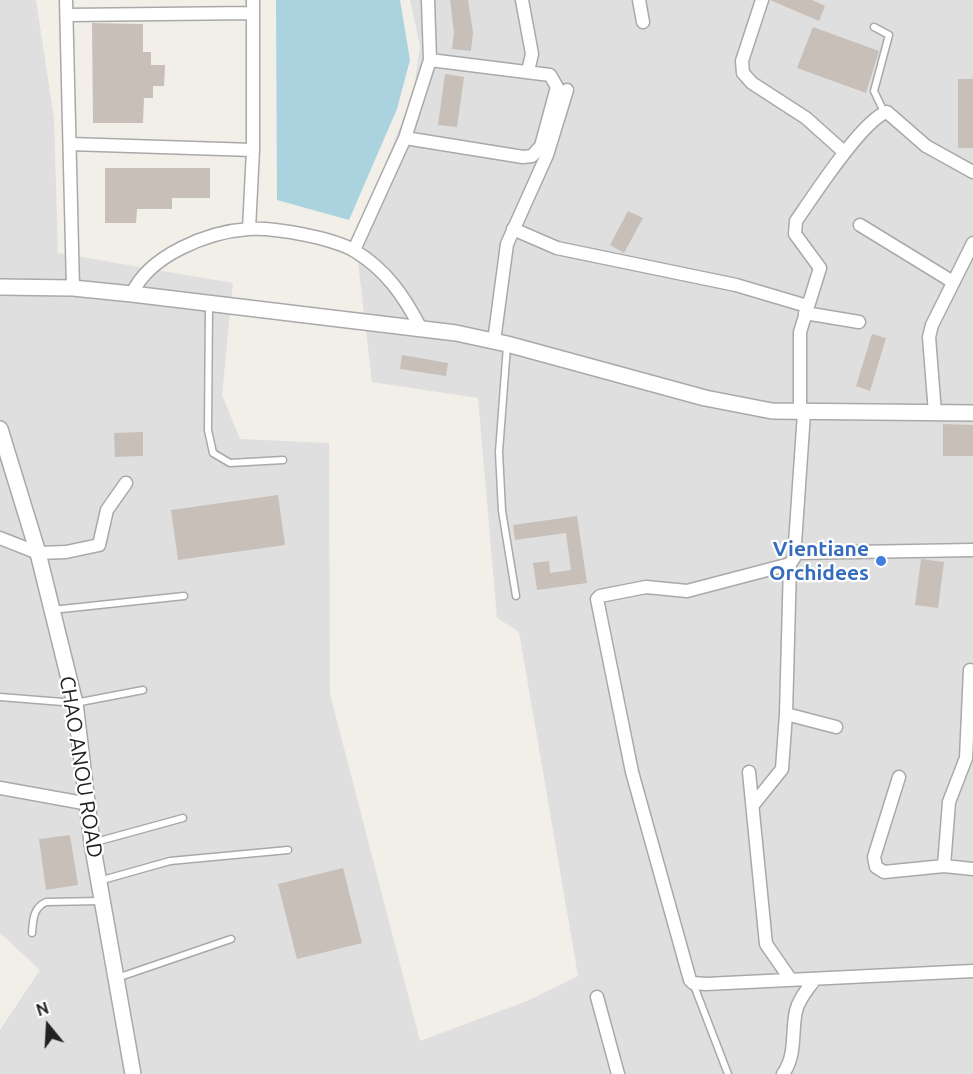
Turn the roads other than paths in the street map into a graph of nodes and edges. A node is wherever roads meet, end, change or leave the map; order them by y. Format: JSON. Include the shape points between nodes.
{"nodes":[{"id":1,"x":66,"y":0,"type":"edge"},
{"id":2,"x":253,"y":0,"type":"edge"},
{"id":3,"x":428,"y":0,"type":"edge"},
{"id":4,"x":522,"y":0,"type":"edge"},
{"id":5,"x":639,"y":0,"type":"edge"},
{"id":6,"x":762,"y":0,"type":"edge"},
{"id":7,"x":253,"y":14,"type":"junction"},
{"id":8,"x":68,"y":15,"type":"junction"},
{"id":9,"x":643,"y":22,"type":"dead end"},
{"id":10,"x":874,"y":27,"type":"dead end"},
{"id":11,"x":430,"y":60,"type":"junction"},
{"id":12,"x":528,"y":71,"type":"junction"},
{"id":13,"x":567,"y":90,"type":"dead end"},
{"id":14,"x":884,"y":112,"type":"junction"},
{"id":15,"x":405,"y":138,"type":"junction"},
{"id":16,"x":69,"y":144,"type":"junction"},
{"id":17,"x":253,"y":150,"type":"junction"},
{"id":18,"x":844,"y":152,"type":"junction"},
{"id":19,"x":973,"y":172,"type":"edge"},
{"id":20,"x":860,"y":225,"type":"dead end"},
{"id":21,"x":249,"y":229,"type":"junction"},
{"id":22,"x":513,"y":229,"type":"junction"},
{"id":23,"x":973,"y":243,"type":"edge"},
{"id":24,"x":354,"y":250,"type":"junction"},
{"id":25,"x":953,"y":282,"type":"junction"},
{"id":26,"x":0,"y":287,"type":"edge"},
{"id":27,"x":73,"y":288,"type":"junction"},
{"id":28,"x":132,"y":294,"type":"junction"},
{"id":29,"x":209,"y":304,"type":"junction"},
{"id":30,"x":806,"y":309,"type":"junction"},
{"id":31,"x":859,"y":322,"type":"dead end"},
{"id":32,"x":420,"y":327,"type":"junction"},
{"id":33,"x":500,"y":342,"type":"junction"},
{"id":34,"x":802,"y":413,"type":"junction"},
{"id":35,"x":935,"y":413,"type":"junction"},
{"id":36,"x":973,"y":413,"type":"edge"},
{"id":37,"x":0,"y":429,"type":"edge"},
{"id":38,"x":283,"y":460,"type":"dead end"},
{"id":39,"x":126,"y":483,"type":"dead end"},
{"id":40,"x":0,"y":538,"type":"edge"},
{"id":41,"x":973,"y":550,"type":"edge"},
{"id":42,"x":38,"y":553,"type":"junction"},
{"id":43,"x":793,"y":558,"type":"junction"},
{"id":44,"x":184,"y":596,"type":"dead end"},
{"id":45,"x":516,"y":596,"type":"dead end"},
{"id":46,"x":51,"y":610,"type":"junction"},
{"id":47,"x":970,"y":670,"type":"dead end"},
{"id":48,"x":143,"y":690,"type":"dead end"},
{"id":49,"x":0,"y":698,"type":"edge"},
{"id":50,"x":75,"y":703,"type":"junction"},
{"id":51,"x":786,"y":714,"type":"junction"},
{"id":52,"x":836,"y":727,"type":"dead end"},
{"id":53,"x":749,"y":772,"type":"dead end"},
{"id":54,"x":899,"y":777,"type":"dead end"},
{"id":55,"x":0,"y":788,"type":"edge"},
{"id":56,"x":89,"y":804,"type":"junction"},
{"id":57,"x":753,"y":805,"type":"junction"},
{"id":58,"x":183,"y":818,"type":"dead end"},
{"id":59,"x":92,"y":843,"type":"junction"},
{"id":60,"x":288,"y":850,"type":"dead end"},
{"id":61,"x":944,"y":866,"type":"junction"},
{"id":62,"x":973,"y":869,"type":"edge"},
{"id":63,"x":98,"y":881,"type":"junction"},
{"id":64,"x":102,"y":900,"type":"junction"},
{"id":65,"x":32,"y":933,"type":"dead end"},
{"id":66,"x":231,"y":939,"type":"dead end"},
{"id":67,"x":973,"y":971,"type":"edge"},
{"id":68,"x":116,"y":978,"type":"junction"},
{"id":69,"x":815,"y":979,"type":"junction"},
{"id":70,"x":791,"y":980,"type":"junction"},
{"id":71,"x":693,"y":983,"type":"junction"},
{"id":72,"x":597,"y":997,"type":"dead end"},
{"id":73,"x":134,"y":1074,"type":"edge"},
{"id":74,"x":618,"y":1074,"type":"edge"},
{"id":75,"x":728,"y":1074,"type":"edge"},
{"id":76,"x":783,"y":1074,"type":"edge"}],
"edges":[{"from":1,"to":8,"type":"street"},
{"from":2,"to":7,"type":"street"},
{"from":3,"to":11,"type":"street"},
{"from":4,"to":12,"type":"street","via":[[532,54]]},
{"from":5,"to":9,"type":"street"},
{"from":6,"to":18,"type":"street","via":[[742,61],[743,74],[806,118]]},
{"from":7,"to":8,"type":"street"},
{"from":7,"to":17,"type":"street"},
{"from":8,"to":16,"type":"street"},
{"from":10,"to":14,"type":"lane","via":[[889,35],[874,92]]},
{"from":11,"to":12,"type":"street"},
{"from":11,"to":15,"type":"street"},
{"from":12,"to":15,"type":"street","via":[[550,75],[558,87],[541,146],[532,156]]},
{"from":13,"to":22,"type":"street","via":[[547,155]]},
{"from":14,"to":18,"type":"street"},
{"from":14,"to":19,"type":"street","via":[[927,146]]},
{"from":15,"to":24,"type":"street"},
{"from":16,"to":17,"type":"street"},
{"from":16,"to":27,"type":"street"},
{"from":17,"to":21,"type":"street"},
{"from":18,"to":30,"type":"street","via":[[796,221],[795,234],[820,268]]},
{"from":20,"to":25,"type":"street"},
{"from":21,"to":24,"type":"street","via":[[271,230]]},
{"from":21,"to":28,"type":"street","via":[[204,240],[170,255],[144,274]]},
{"from":22,"to":30,"type":"street","via":[[558,248],[725,282]]},
{"from":22,"to":33,"type":"street","via":[[507,244]]},
{"from":23,"to":25,"type":"street"},
{"from":24,"to":32,"type":"street","via":[[398,287]]},
{"from":25,"to":35,"type":"street","via":[[929,337]]},
{"from":26,"to":27,"type":"street"},
{"from":27,"to":28,"type":"street"},
{"from":28,"to":29,"type":"street"},
{"from":29,"to":32,"type":"street"},
{"from":29,"to":38,"type":"lane","via":[[208,430],[213,453],[230,463]]},
{"from":30,"to":31,"type":"street"},
{"from":30,"to":34,"type":"street","via":[[800,332]]},
{"from":32,"to":33,"type":"street"},
{"from":33,"to":34,"type":"street","via":[[705,398]]},
{"from":33,"to":45,"type":"lane","via":[[502,511]]},
{"from":34,"to":35,"type":"street"},
{"from":34,"to":43,"type":"street"},
{"from":35,"to":36,"type":"street"},
{"from":37,"to":42,"type":"street","name":"CHAO ANOU ROAD"},
{"from":39,"to":42,"type":"street","via":[[107,510],[99,545]]},
{"from":40,"to":42,"type":"street"},
{"from":41,"to":43,"type":"street"},
{"from":42,"to":46,"type":"street","name":"CHAO ANOU ROAD"},
{"from":43,"to":51,"type":"street"},
{"from":43,"to":71,"type":"street","via":[[687,591],[646,587],[597,599],[632,771]]},
{"from":44,"to":46,"type":"lane"},
{"from":46,"to":50,"type":"street","name":"CHAO ANOU ROAD"},
{"from":47,"to":61,"type":"street","via":[[966,758],[949,802]]},
{"from":48,"to":50,"type":"lane"},
{"from":49,"to":50,"type":"lane"},
{"from":50,"to":56,"type":"street","name":"CHAO ANOU ROAD"},
{"from":51,"to":52,"type":"street"},
{"from":51,"to":57,"type":"street","via":[[782,769]]},
{"from":53,"to":57,"type":"street"},
{"from":54,"to":61,"type":"street","via":[[874,857],[876,867],[884,872]]},
{"from":55,"to":56,"type":"street"},
{"from":56,"to":59,"type":"street","name":"CHAO ANOU ROAD"},
{"from":57,"to":70,"type":"street","via":[[766,944]]},
{"from":58,"to":59,"type":"lane"},
{"from":59,"to":63,"type":"street","name":"CHAO ANOU ROAD"},
{"from":60,"to":63,"type":"lane","via":[[170,861]]},
{"from":61,"to":62,"type":"street"},
{"from":63,"to":64,"type":"street","name":"CHAO ANOU ROAD"},
{"from":64,"to":65,"type":"lane","via":[[39,905]]},
{"from":64,"to":68,"type":"street","name":"CHAO ANOU ROAD"},
{"from":66,"to":68,"type":"lane"},
{"from":67,"to":69,"type":"street"},
{"from":68,"to":73,"type":"street","name":"CHAO ANOU ROAD"},
{"from":69,"to":70,"type":"street"},
{"from":69,"to":76,"type":"street","via":[[796,1010],[794,1048]]},
{"from":70,"to":71,"type":"street"},
{"from":71,"to":75,"type":"lane"},
{"from":72,"to":74,"type":"street"}]}
